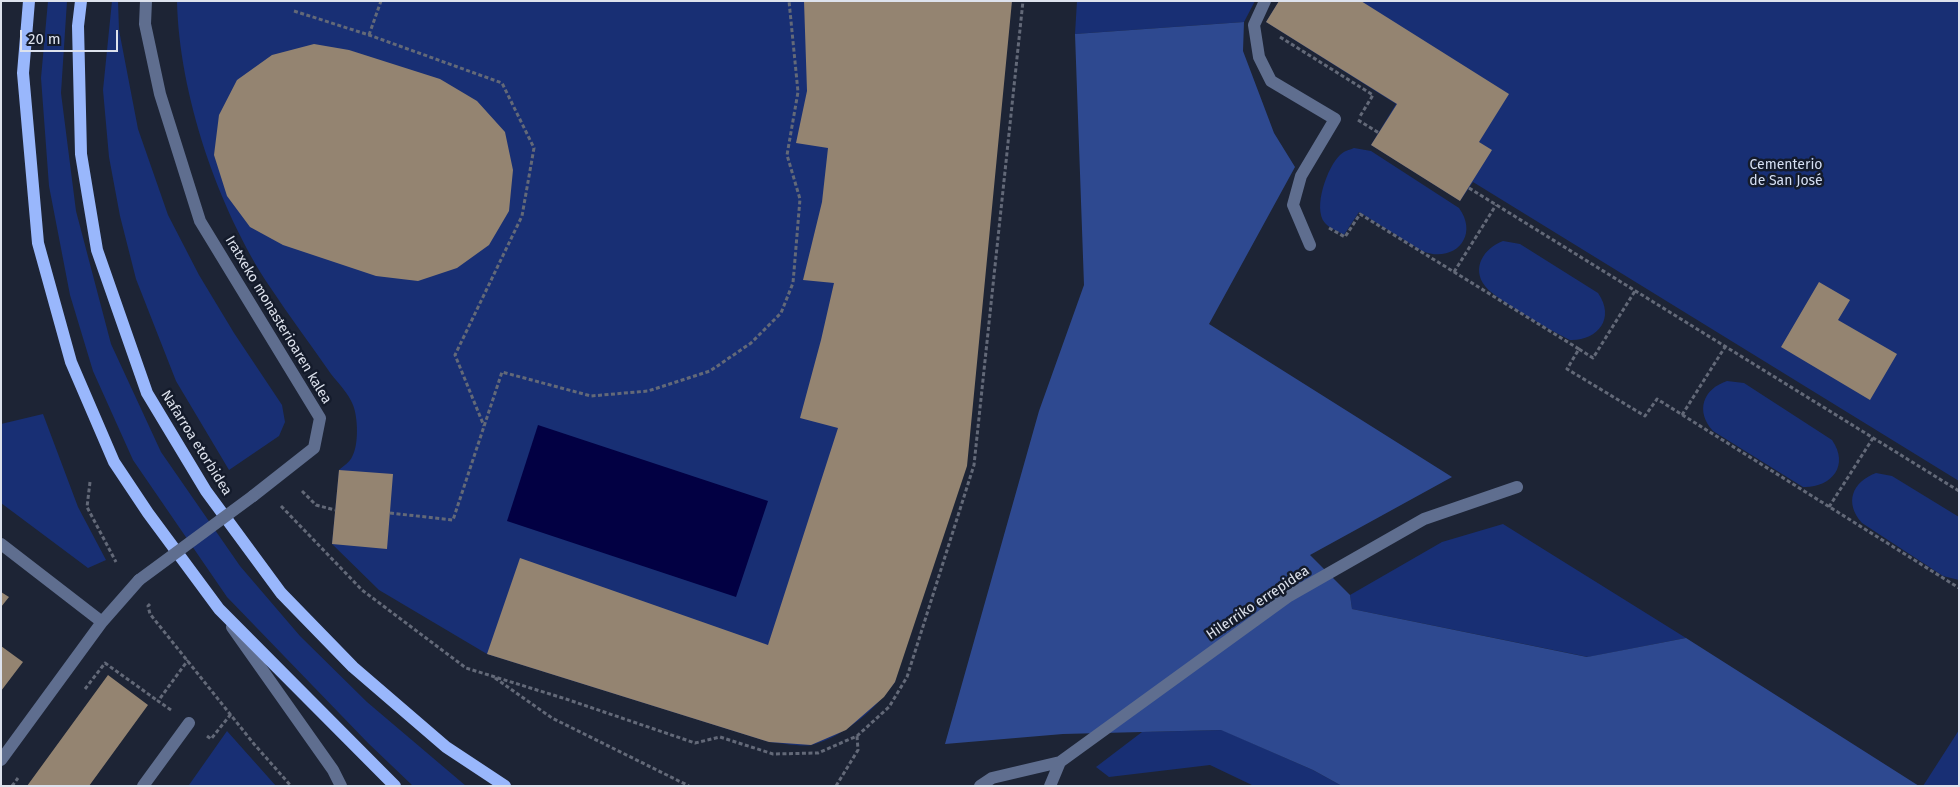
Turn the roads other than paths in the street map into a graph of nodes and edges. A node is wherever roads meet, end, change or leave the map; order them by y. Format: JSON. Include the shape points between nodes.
{"nodes":[{"id":1,"x":29,"y":1,"type":"edge"},
{"id":2,"x":81,"y":1,"type":"edge"},
{"id":3,"x":146,"y":1,"type":"edge"},
{"id":4,"x":1265,"y":1,"type":"edge"},
{"id":5,"x":1310,"y":246,"type":"dead end"},
{"id":6,"x":1517,"y":487,"type":"dead end"},
{"id":7,"x":1,"y":544,"type":"edge"},
{"id":8,"x":219,"y":609,"type":"junction"},
{"id":9,"x":102,"y":622,"type":"junction"},
{"id":10,"x":189,"y":723,"type":"dead end"},
{"id":11,"x":1,"y":760,"type":"edge"},
{"id":12,"x":1060,"y":762,"type":"junction"},
{"id":13,"x":143,"y":786,"type":"edge"},
{"id":14,"x":341,"y":786,"type":"edge"},
{"id":15,"x":395,"y":786,"type":"edge"},
{"id":16,"x":505,"y":786,"type":"edge"},
{"id":17,"x":980,"y":786,"type":"edge"},
{"id":18,"x":1050,"y":786,"type":"edge"}],
"edges":[{"from":1,"to":8,"type":"main road","via":[[23,73],[38,243],[70,362],[114,462]]},
{"from":2,"to":16,"type":"main road","name":"Nafarroa etorbidea","via":[[78,26],[82,164],[97,250],[147,393],[206,491],[282,593],[354,667],[446,747]]},
{"from":3,"to":9,"type":"street","name":"Iratxeko monasterioaren kalea","bridge":true,"via":[[145,24],[160,94],[200,221],[320,418],[314,448],[139,580]]},
{"from":4,"to":5,"type":"street","via":[[1254,24],[1259,57],[1271,81],[1335,119],[1301,176],[1293,205]]},
{"from":6,"to":12,"type":"street","name":"Hilerriko errepidea","via":[[1424,520],[1288,596]]},
{"from":7,"to":9,"type":"street"},
{"from":8,"to":14,"type":"street","via":[[334,770]]},
{"from":8,"to":15,"type":"main road"},
{"from":9,"to":11,"type":"street","name":"Iratxeko monasterioaren kalea"},
{"from":10,"to":13,"type":"street"},
{"from":12,"to":17,"type":"street","name":"Hilerriko errepidea","via":[[992,778]]},
{"from":12,"to":18,"type":"street"}]}
